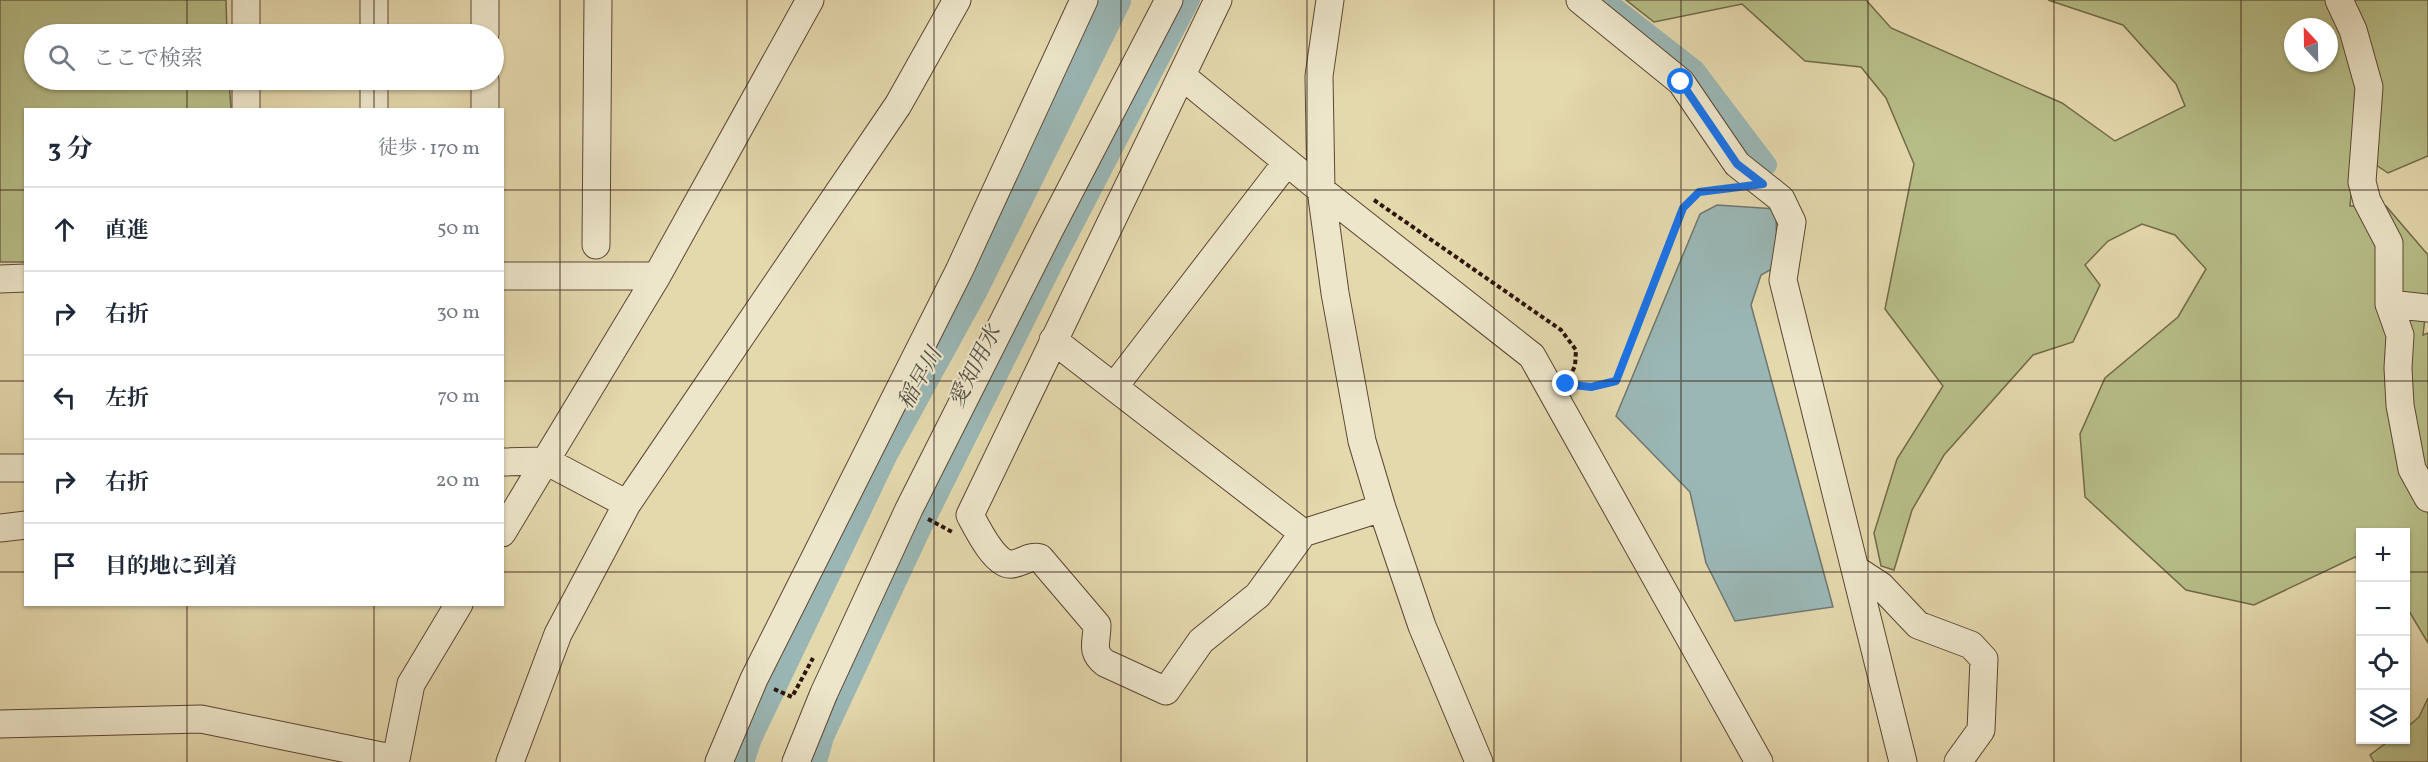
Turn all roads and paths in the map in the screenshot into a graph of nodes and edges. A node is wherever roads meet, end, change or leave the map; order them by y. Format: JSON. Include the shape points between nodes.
{"nodes":[{"id":1,"x":246,"y":0,"type":"edge"},
{"id":2,"x":374,"y":0,"type":"edge"},
{"id":3,"x":485,"y":0,"type":"edge"},
{"id":4,"x":598,"y":0,"type":"edge"},
{"id":5,"x":810,"y":0,"type":"edge"},
{"id":6,"x":957,"y":0,"type":"edge"},
{"id":7,"x":1084,"y":0,"type":"edge"},
{"id":8,"x":1168,"y":0,"type":"edge"},
{"id":9,"x":1218,"y":0,"type":"edge"},
{"id":10,"x":1330,"y":0,"type":"edge"},
{"id":11,"x":1580,"y":0,"type":"edge"},
{"id":12,"x":2339,"y":0,"type":"edge"},
{"id":13,"x":246,"y":24,"type":"edge"},
{"id":14,"x":374,"y":24,"type":"edge"},
{"id":15,"x":485,"y":24,"type":"edge"},
{"id":16,"x":1182,"y":76,"type":"junction"},
{"id":17,"x":246,"y":90,"type":"edge"},
{"id":18,"x":374,"y":90,"type":"edge"},
{"id":19,"x":485,"y":90,"type":"edge"},
{"id":20,"x":246,"y":108,"type":"edge"},
{"id":21,"x":374,"y":108,"type":"edge"},
{"id":22,"x":484,"y":108,"type":"edge"},
{"id":23,"x":1287,"y":162,"type":"junction"},
{"id":24,"x":1763,"y":184,"type":"junction"},
{"id":25,"x":1321,"y":190,"type":"junction"},
{"id":26,"x":1370,"y":198,"type":"dead end"},
{"id":27,"x":596,"y":245,"type":"dead end"},
{"id":28,"x":504,"y":276,"type":"edge"},
{"id":29,"x":657,"y":276,"type":"junction"},
{"id":30,"x":24,"y":278,"type":"edge"},
{"id":31,"x":0,"y":279,"type":"edge"},
{"id":32,"x":2389,"y":304,"type":"junction"},
{"id":33,"x":2428,"y":308,"type":"edge"},
{"id":34,"x":1053,"y":340,"type":"junction"},
{"id":35,"x":1114,"y":387,"type":"junction"},
{"id":36,"x":546,"y":461,"type":"junction"},
{"id":37,"x":504,"y":462,"type":"edge"},
{"id":38,"x":0,"y":468,"type":"edge"},
{"id":39,"x":24,"y":468,"type":"edge"},
{"id":40,"x":2428,"y":498,"type":"edge"},
{"id":41,"x":627,"y":504,"type":"junction"},
{"id":42,"x":1382,"y":508,"type":"junction"},
{"id":43,"x":506,"y":520,"type":"edge"},
{"id":44,"x":24,"y":525,"type":"edge"},
{"id":45,"x":0,"y":528,"type":"edge"},
{"id":46,"x":1303,"y":533,"type":"junction"},
{"id":47,"x":1855,"y":569,"type":"junction"},
{"id":48,"x":458,"y":606,"type":"edge"},
{"id":49,"x":0,"y":723,"type":"edge"},
{"id":50,"x":510,"y":762,"type":"edge"},
{"id":51,"x":719,"y":762,"type":"edge"},
{"id":52,"x":796,"y":762,"type":"edge"},
{"id":53,"x":1479,"y":762,"type":"edge"},
{"id":54,"x":1760,"y":762,"type":"edge"},
{"id":55,"x":1903,"y":762,"type":"edge"},
{"id":56,"x":1958,"y":762,"type":"edge"}],
"edges":[{"from":1,"to":13,"type":"street"},
{"from":2,"to":14,"type":"street"},
{"from":3,"to":15,"type":"street"},
{"from":4,"to":27,"type":"street"},
{"from":5,"to":29,"type":"street"},
{"from":6,"to":41,"type":"street","via":[[898,105]]},
{"from":7,"to":51,"type":"street","via":[[958,271],[754,679]]},
{"from":8,"to":52,"type":"street","via":[[909,509]]},
{"from":9,"to":16,"type":"street"},
{"from":10,"to":25,"type":"street","via":[[1319,76]]},
{"from":11,"to":24,"type":"street","via":[[1681,82],[1737,164]]},
{"from":12,"to":32,"type":"street","via":[[2353,30],[2369,87],[2362,182],[2367,201],[2389,243]]},
{"from":16,"to":23,"type":"street"},
{"from":16,"to":34,"type":"street"},
{"from":17,"to":20,"type":"street"},
{"from":18,"to":21,"type":"street"},
{"from":19,"to":22,"type":"street"},
{"from":23,"to":25,"type":"street"},
{"from":23,"to":35,"type":"street"},
{"from":24,"to":26,"type":"path","via":[[1699,192],[1683,208],[1616,381],[1591,387],[1566,384],[1575,366],[1576,350],[1561,330]]},
{"from":24,"to":47,"type":"street","via":[[1781,199],[1792,222],[1783,280]]},
{"from":25,"to":42,"type":"street","via":[[1358,418]]},
{"from":25,"to":54,"type":"street","via":[[1532,356]]},
{"from":28,"to":29,"type":"street"},
{"from":29,"to":36,"type":"street"},
{"from":30,"to":31,"type":"street"},
{"from":32,"to":33,"type":"street"},
{"from":32,"to":40,"type":"street","via":[[2400,334],[2400,405],[2412,469]]},
{"from":34,"to":35,"type":"street"},
{"from":34,"to":46,"type":"street","via":[[970,515],[995,556],[1005,564],[1040,558],[1097,625],[1097,657],[1166,691],[1201,641],[1258,595]]},
{"from":35,"to":46,"type":"street"},
{"from":36,"to":37,"type":"street"},
{"from":36,"to":41,"type":"street"},
{"from":36,"to":43,"type":"street"},
{"from":38,"to":39,"type":"street"},
{"from":41,"to":50,"type":"street","via":[[558,634]]},
{"from":42,"to":46,"type":"street"},
{"from":42,"to":53,"type":"street","via":[[1422,626]]},
{"from":44,"to":45,"type":"street"},
{"from":47,"to":55,"type":"street"},
{"from":47,"to":56,"type":"street","via":[[1881,586],[1918,625],[1971,645],[1984,659],[1981,729]]},
{"from":48,"to":49,"type":"street","via":[[411,684],[396,759],[201,720]]}]}
